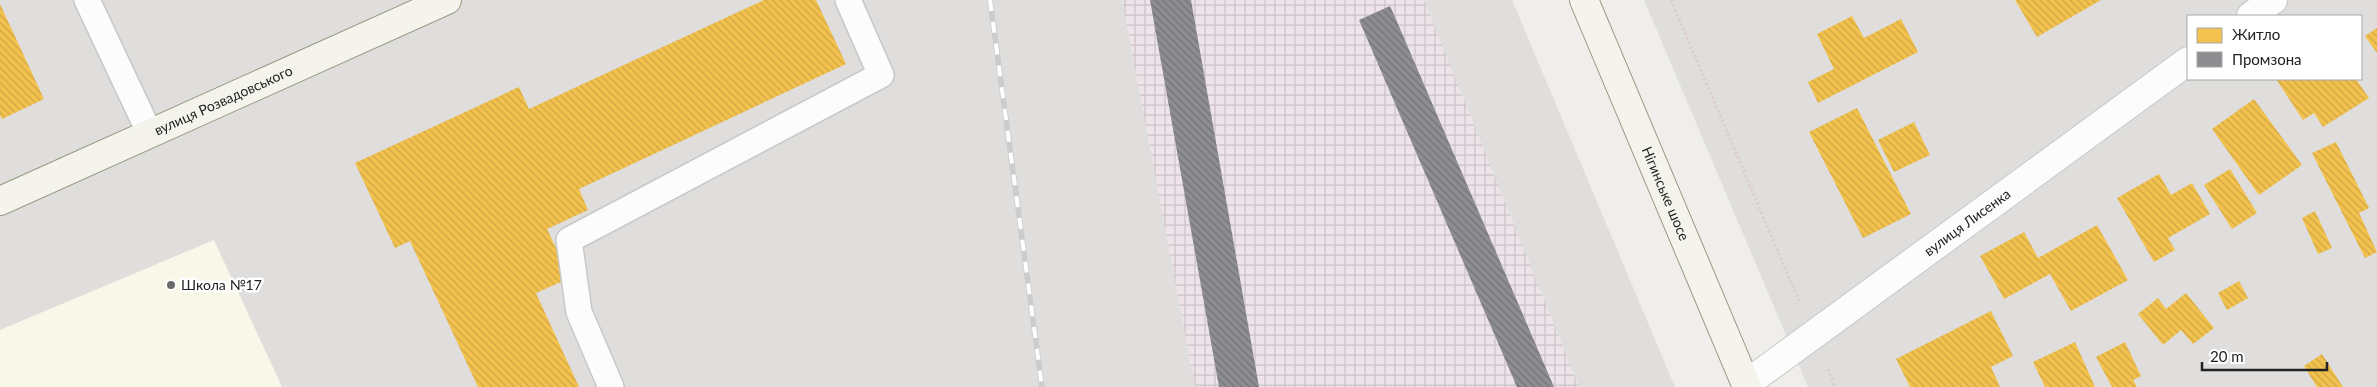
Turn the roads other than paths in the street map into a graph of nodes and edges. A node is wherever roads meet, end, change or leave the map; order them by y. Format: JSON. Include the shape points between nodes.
{"nodes":[{"id":1,"x":87,"y":0,"type":"edge"},
{"id":2,"x":447,"y":0,"type":"edge"},
{"id":3,"x":848,"y":0,"type":"edge"},
{"id":4,"x":1584,"y":0,"type":"edge"},
{"id":5,"x":2273,"y":0,"type":"edge"},
{"id":6,"x":2252,"y":15,"type":"edge"},
{"id":7,"x":2187,"y":63,"type":"edge"},
{"id":8,"x":150,"y":134,"type":"junction"},
{"id":9,"x":0,"y":201,"type":"edge"},
{"id":10,"x":1747,"y":385,"type":"edge"},
{"id":11,"x":612,"y":387,"type":"edge"}],
"edges":[{"from":1,"to":8,"type":"lane"},
{"from":2,"to":8,"type":"street","name":"вулиця Розвадовського"},
{"from":3,"to":11,"type":"lane","via":[[881,75],[569,240],[579,312]]},
{"from":4,"to":10,"type":"street","name":"Нігинське шосе"},
{"from":5,"to":6,"type":"street"},
{"from":7,"to":10,"type":"street","name":"вулиця Лисенка","via":[[1812,334]]},
{"from":8,"to":9,"type":"street","name":"вулиця Розвадовського"}]}
